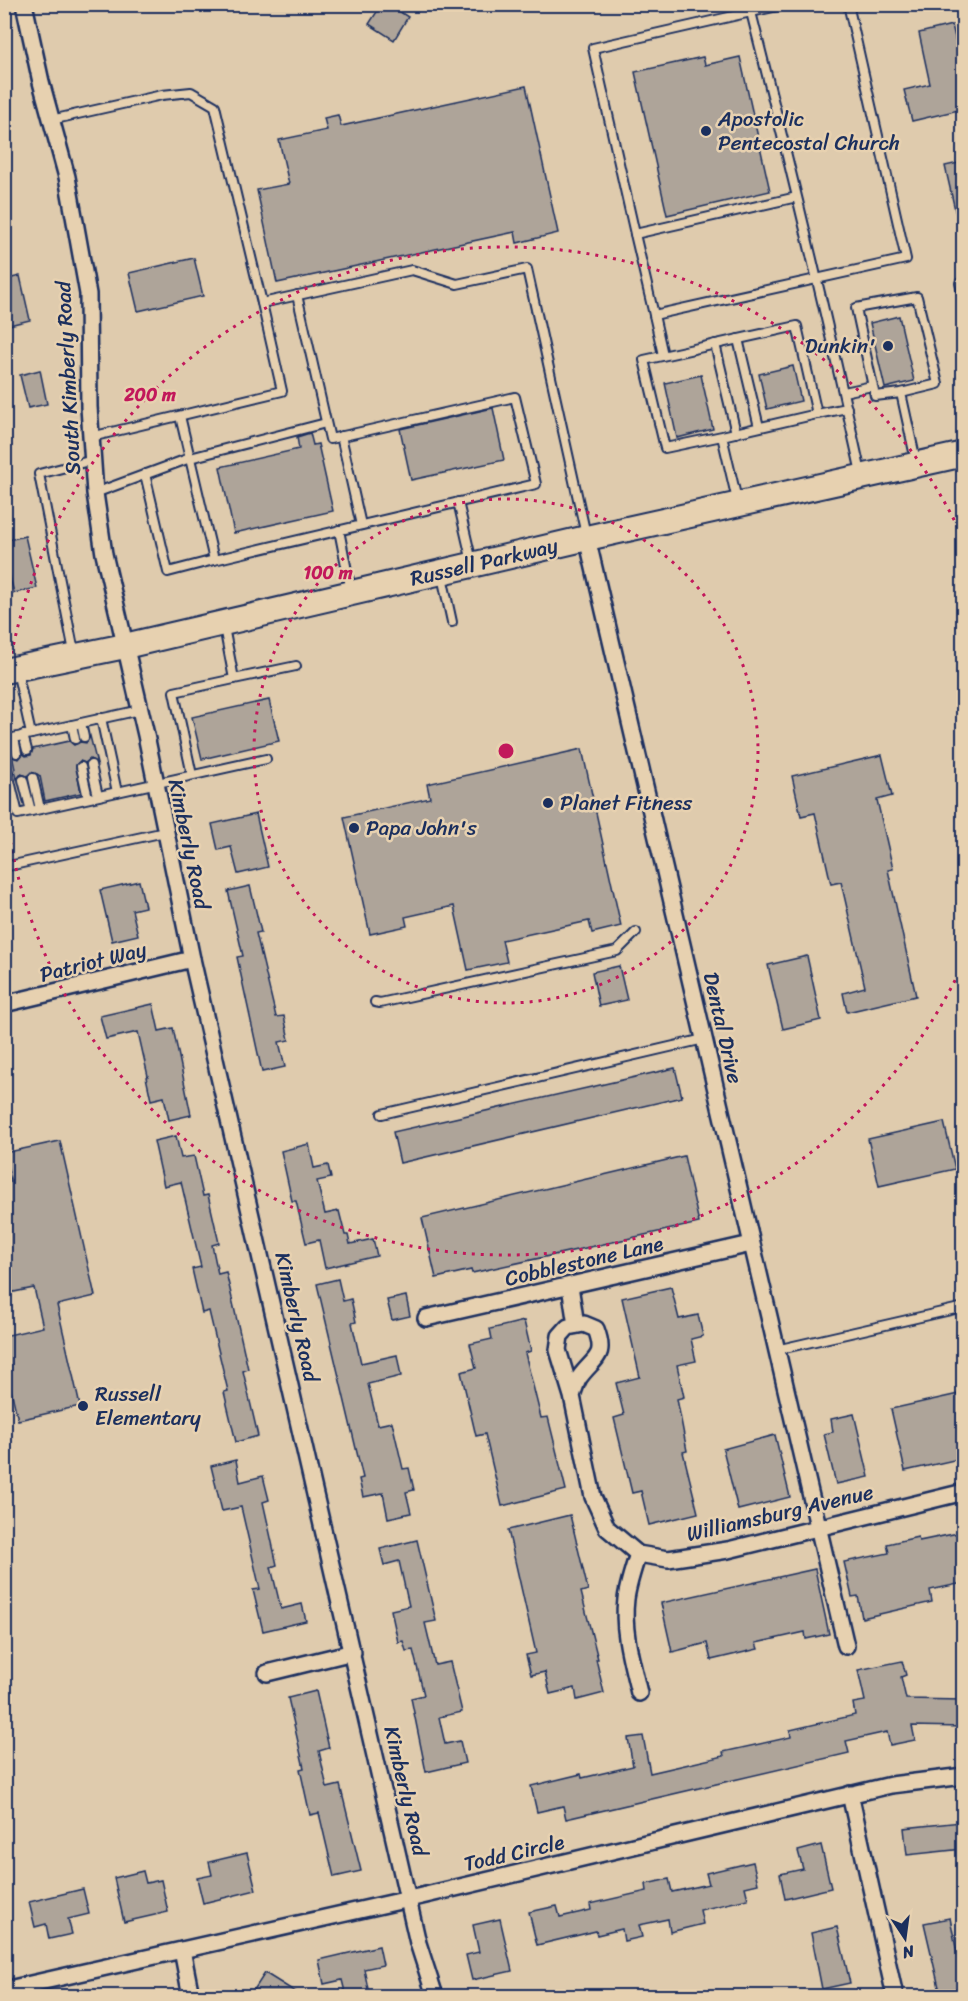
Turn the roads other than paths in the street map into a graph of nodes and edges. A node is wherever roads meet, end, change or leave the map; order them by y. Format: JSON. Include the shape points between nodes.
{"nodes":[{"id":1,"x":24,"y":4,"type":"edge"},
{"id":2,"x":787,"y":4,"type":"edge"},
{"id":3,"x":848,"y":4,"type":"edge"},
{"id":4,"x":751,"y":12,"type":"junction"},
{"id":5,"x":51,"y":120,"type":"junction"},
{"id":6,"x":797,"y":197,"type":"junction"},
{"id":7,"x":635,"y":234,"type":"junction"},
{"id":8,"x":817,"y":280,"type":"junction"},
{"id":9,"x":963,"y":282,"type":"edge"},
{"id":10,"x":297,"y":296,"type":"junction"},
{"id":11,"x":963,"y":300,"type":"edge"},
{"id":12,"x":262,"y":303,"type":"junction"},
{"id":13,"x":654,"y":315,"type":"junction"},
{"id":14,"x":738,"y":339,"type":"junction"},
{"id":15,"x":715,"y":344,"type":"junction"},
{"id":16,"x":663,"y":355,"type":"junction"},
{"id":17,"x":872,"y":386,"type":"junction"},
{"id":18,"x":844,"y":392,"type":"junction"},
{"id":19,"x":901,"y":393,"type":"junction"},
{"id":20,"x":847,"y":408,"type":"junction"},
{"id":21,"x":817,"y":414,"type":"junction"},
{"id":22,"x":180,"y":416,"type":"junction"},
{"id":23,"x":326,"y":423,"type":"junction"},
{"id":24,"x":759,"y":427,"type":"junction"},
{"id":25,"x":736,"y":433,"type":"junction"},
{"id":26,"x":91,"y":436,"type":"junction"},
{"id":27,"x":341,"y":436,"type":"junction"},
{"id":28,"x":723,"y":436,"type":"junction"},
{"id":29,"x":963,"y":454,"type":"edge"},
{"id":30,"x":190,"y":458,"type":"junction"},
{"id":31,"x":93,"y":460,"type":"junction"},
{"id":32,"x":917,"y":465,"type":"junction"},
{"id":33,"x":145,"y":474,"type":"junction"},
{"id":34,"x":862,"y":477,"type":"junction"},
{"id":35,"x":95,"y":493,"type":"junction"},
{"id":36,"x":458,"y":502,"type":"junction"},
{"id":37,"x":738,"y":505,"type":"junction"},
{"id":38,"x":361,"y":525,"type":"junction"},
{"id":39,"x":339,"y":530,"type":"junction"},
{"id":40,"x":587,"y":538,"type":"junction"},
{"id":41,"x":214,"y":560,"type":"junction"},
{"id":42,"x":472,"y":565,"type":"junction"},
{"id":43,"x":441,"y":572,"type":"junction"},
{"id":44,"x":351,"y":593,"type":"junction"},
{"id":45,"x":223,"y":622,"type":"junction"},
{"id":46,"x":452,"y":622,"type":"dead end"},
{"id":47,"x":125,"y":646,"type":"junction"},
{"id":48,"x":75,"y":656,"type":"junction"},
{"id":49,"x":296,"y":666,"type":"dead end"},
{"id":50,"x":11,"y":670,"type":"edge"},
{"id":51,"x":234,"y":679,"type":"junction"},
{"id":52,"x":140,"y":710,"type":"junction"},
{"id":53,"x":101,"y":718,"type":"junction"},
{"id":54,"x":81,"y":723,"type":"junction"},
{"id":55,"x":72,"y":725,"type":"junction"},
{"id":56,"x":27,"y":735,"type":"junction"},
{"id":57,"x":84,"y":737,"type":"dead end"},
{"id":58,"x":14,"y":738,"type":"junction"},
{"id":59,"x":75,"y":739,"type":"dead end"},
{"id":60,"x":4,"y":740,"type":"edge"},
{"id":61,"x":27,"y":750,"type":"dead end"},
{"id":62,"x":17,"y":753,"type":"dead end"},
{"id":63,"x":4,"y":756,"type":"edge"},
{"id":64,"x":267,"y":759,"type":"dead end"},
{"id":65,"x":91,"y":765,"type":"dead end"},
{"id":66,"x":81,"y":767,"type":"dead end"},
{"id":67,"x":192,"y":775,"type":"junction"},
{"id":68,"x":33,"y":778,"type":"dead end"},
{"id":69,"x":23,"y":780,"type":"dead end"},
{"id":70,"x":155,"y":783,"type":"junction"},
{"id":71,"x":117,"y":792,"type":"junction"},
{"id":72,"x":98,"y":796,"type":"junction"},
{"id":73,"x":88,"y":798,"type":"junction"},
{"id":74,"x":40,"y":809,"type":"junction"},
{"id":75,"x":31,"y":811,"type":"junction"},
{"id":76,"x":165,"y":832,"type":"junction"},
{"id":77,"x":4,"y":867,"type":"edge"},
{"id":78,"x":636,"y":933,"type":"dead end"},
{"id":79,"x":192,"y":959,"type":"junction"},
{"id":80,"x":375,"y":1002,"type":"dead end"},
{"id":81,"x":4,"y":1004,"type":"edge"},
{"id":82,"x":704,"y":1039,"type":"junction"},
{"id":83,"x":382,"y":1114,"type":"dead end"},
{"id":84,"x":752,"y":1245,"type":"junction"},
{"id":85,"x":570,"y":1286,"type":"junction"},
{"id":86,"x":963,"y":1307,"type":"edge"},
{"id":87,"x":426,"y":1318,"type":"dead end"},
{"id":88,"x":576,"y":1325,"type":"junction"},
{"id":89,"x":776,"y":1350,"type":"junction"},
{"id":90,"x":572,"y":1396,"type":"junction"},
{"id":91,"x":963,"y":1492,"type":"edge"},
{"id":92,"x":817,"y":1527,"type":"junction"},
{"id":93,"x":638,"y":1554,"type":"junction"},
{"id":94,"x":846,"y":1646,"type":"dead end"},
{"id":95,"x":353,"y":1652,"type":"junction"},
{"id":96,"x":267,"y":1673,"type":"dead end"},
{"id":97,"x":639,"y":1693,"type":"dead end"},
{"id":98,"x":963,"y":1776,"type":"edge"},
{"id":99,"x":850,"y":1794,"type":"junction"},
{"id":100,"x":410,"y":1899,"type":"junction"},
{"id":101,"x":182,"y":1950,"type":"junction"},
{"id":102,"x":4,"y":1990,"type":"edge"},
{"id":103,"x":191,"y":1996,"type":"edge"},
{"id":104,"x":435,"y":1996,"type":"edge"},
{"id":105,"x":895,"y":1996,"type":"edge"}],
"edges":[{"from":1,"to":5,"type":"street","name":"South Kimberly Road"},
{"from":2,"to":4,"type":"lane"},
{"from":3,"to":8,"type":"lane","via":[[906,259]]},
{"from":4,"to":6,"type":"lane"},
{"from":4,"to":7,"type":"lane","via":[[593,48]]},
{"from":5,"to":12,"type":"lane","via":[[191,92],[215,106]]},
{"from":5,"to":26,"type":"street","name":"South Kimberly Road","via":[[67,177],[88,294]]},
{"from":6,"to":7,"type":"lane"},
{"from":6,"to":8,"type":"lane"},
{"from":7,"to":13,"type":"lane"},
{"from":8,"to":13,"type":"lane"},
{"from":8,"to":18,"type":"lane"},
{"from":9,"to":11,"type":"lane"},
{"from":10,"to":12,"type":"lane"},
{"from":10,"to":23,"type":"lane"},
{"from":10,"to":40,"type":"lane","via":[[412,270],[457,284],[527,269]]},
{"from":12,"to":22,"type":"lane","via":[[282,392]]},
{"from":13,"to":16,"type":"lane"},
{"from":14,"to":15,"type":"lane"},
{"from":14,"to":21,"type":"lane","via":[[796,326]]},
{"from":14,"to":24,"type":"lane"},
{"from":15,"to":16,"type":"lane"},
{"from":15,"to":25,"type":"lane"},
{"from":16,"to":28,"type":"lane","via":[[644,360],[665,448]]},
{"from":17,"to":18,"type":"lane"},
{"from":17,"to":19,"type":"lane","via":[[875,396]]},
{"from":17,"to":19,"type":"lane","via":[[856,308],[917,297],[938,384]]},
{"from":18,"to":20,"type":"lane"},
{"from":19,"to":32,"type":"lane"},
{"from":20,"to":21,"type":"lane"},
{"from":20,"to":34,"type":"lane"},
{"from":21,"to":24,"type":"lane"},
{"from":22,"to":26,"type":"lane"},
{"from":22,"to":30,"type":"lane"},
{"from":23,"to":27,"type":"lane","via":[[330,439]]},
{"from":23,"to":30,"type":"lane"},
{"from":24,"to":25,"type":"lane"},
{"from":25,"to":28,"type":"lane"},
{"from":26,"to":31,"type":"street","name":"South Kimberly Road"},
{"from":27,"to":36,"type":"lane","via":[[515,397],[536,484]]},
{"from":27,"to":38,"type":"lane"},
{"from":28,"to":37,"type":"lane"},
{"from":29,"to":32,"type":"main road","name":"Russell Parkway"},
{"from":30,"to":33,"type":"lane"},
{"from":30,"to":41,"type":"lane"},
{"from":31,"to":35,"type":"street","name":"South Kimberly Road"},
{"from":31,"to":48,"type":"lane","via":[[39,474]]},
{"from":32,"to":34,"type":"main road","name":"Russell Parkway"},
{"from":33,"to":35,"type":"lane"},
{"from":33,"to":41,"type":"lane","via":[[168,572]]},
{"from":34,"to":37,"type":"main road","name":"Russell Parkway"},
{"from":35,"to":47,"type":"street","name":"South Kimberly Road"},
{"from":36,"to":38,"type":"lane"},
{"from":36,"to":42,"type":"lane"},
{"from":37,"to":40,"type":"main road","name":"Russell Parkway"},
{"from":38,"to":39,"type":"lane"},
{"from":39,"to":41,"type":"lane"},
{"from":39,"to":44,"type":"lane"},
{"from":40,"to":42,"type":"main road","name":"Russell Parkway"},
{"from":40,"to":82,"type":"street","name":"Dental Drive"},
{"from":42,"to":43,"type":"main road","name":"Russell Parkway"},
{"from":43,"to":44,"type":"main road","name":"Russell Parkway"},
{"from":43,"to":46,"type":"lane"},
{"from":44,"to":45,"type":"main road","name":"Russell Parkway"},
{"from":45,"to":47,"type":"main road","name":"Russell Parkway"},
{"from":45,"to":51,"type":"lane"},
{"from":47,"to":48,"type":"main road","name":"Russell Parkway"},
{"from":47,"to":52,"type":"street","name":"Kimberly Road"},
{"from":48,"to":50,"type":"main road","name":"Russell Parkway"},
{"from":49,"to":51,"type":"lane"},
{"from":50,"to":56,"type":"lane"},
{"from":51,"to":67,"type":"lane","via":[[174,692]]},
{"from":52,"to":53,"type":"lane"},
{"from":52,"to":70,"type":"street","name":"Kimberly Road"},
{"from":53,"to":54,"type":"lane"},
{"from":53,"to":71,"type":"lane"},
{"from":54,"to":55,"type":"lane"},
{"from":54,"to":57,"type":"lane"},
{"from":55,"to":56,"type":"lane"},
{"from":55,"to":59,"type":"lane"},
{"from":56,"to":58,"type":"lane"},
{"from":56,"to":61,"type":"lane"},
{"from":58,"to":60,"type":"lane"},
{"from":58,"to":62,"type":"lane"},
{"from":63,"to":75,"type":"lane","via":[[18,814]]},
{"from":64,"to":67,"type":"lane"},
{"from":65,"to":72,"type":"lane"},
{"from":66,"to":73,"type":"lane"},
{"from":67,"to":70,"type":"lane"},
{"from":68,"to":74,"type":"lane"},
{"from":69,"to":75,"type":"lane"},
{"from":70,"to":71,"type":"lane"},
{"from":70,"to":76,"type":"street","name":"Kimberly Road"},
{"from":71,"to":72,"type":"lane"},
{"from":72,"to":73,"type":"lane"},
{"from":73,"to":74,"type":"lane"},
{"from":74,"to":75,"type":"lane"},
{"from":76,"to":77,"type":"lane"},
{"from":76,"to":79,"type":"street","name":"Kimberly Road"},
{"from":78,"to":80,"type":"lane","via":[[617,951]]},
{"from":79,"to":81,"type":"street","name":"Patriot Way"},
{"from":79,"to":95,"type":"street","name":"Kimberly Road"},
{"from":82,"to":83,"type":"lane"},
{"from":82,"to":84,"type":"street","name":"Dental Drive"},
{"from":84,"to":85,"type":"street","name":"Cobblestone Lane"},
{"from":84,"to":89,"type":"street","name":"Dental Drive"},
{"from":85,"to":87,"type":"street","name":"Cobblestone Lane"},
{"from":85,"to":88,"type":"street"},
{"from":86,"to":89,"type":"lane"},
{"from":88,"to":90,"type":"street","via":[[560,1336],[558,1350]]},
{"from":88,"to":90,"type":"street","via":[[596,1329],[601,1342],[598,1357],[578,1380]]},
{"from":89,"to":92,"type":"street","name":"Dental Drive"},
{"from":90,"to":93,"type":"street","via":[[593,1497],[607,1528]]},
{"from":91,"to":92,"type":"street","name":"Williamsburg Avenue"},
{"from":92,"to":93,"type":"street","name":"Williamsburg Avenue","via":[[700,1555],[668,1559]]},
{"from":92,"to":94,"type":"street","name":"Dental Drive"},
{"from":93,"to":97,"type":"street","via":[[626,1602],[627,1639]]},
{"from":95,"to":96,"type":"street"},
{"from":95,"to":100,"type":"street","name":"Kimberly Road"},
{"from":98,"to":99,"type":"street","name":"Todd Circle"},
{"from":99,"to":100,"type":"street","name":"Todd Circle"},
{"from":99,"to":105,"type":"street"},
{"from":100,"to":101,"type":"street","name":"Todd Circle"},
{"from":100,"to":104,"type":"street","name":"Kimberly Road","via":[[418,1943]]},
{"from":101,"to":102,"type":"street","name":"Todd Circle"},
{"from":101,"to":103,"type":"street"}]}
